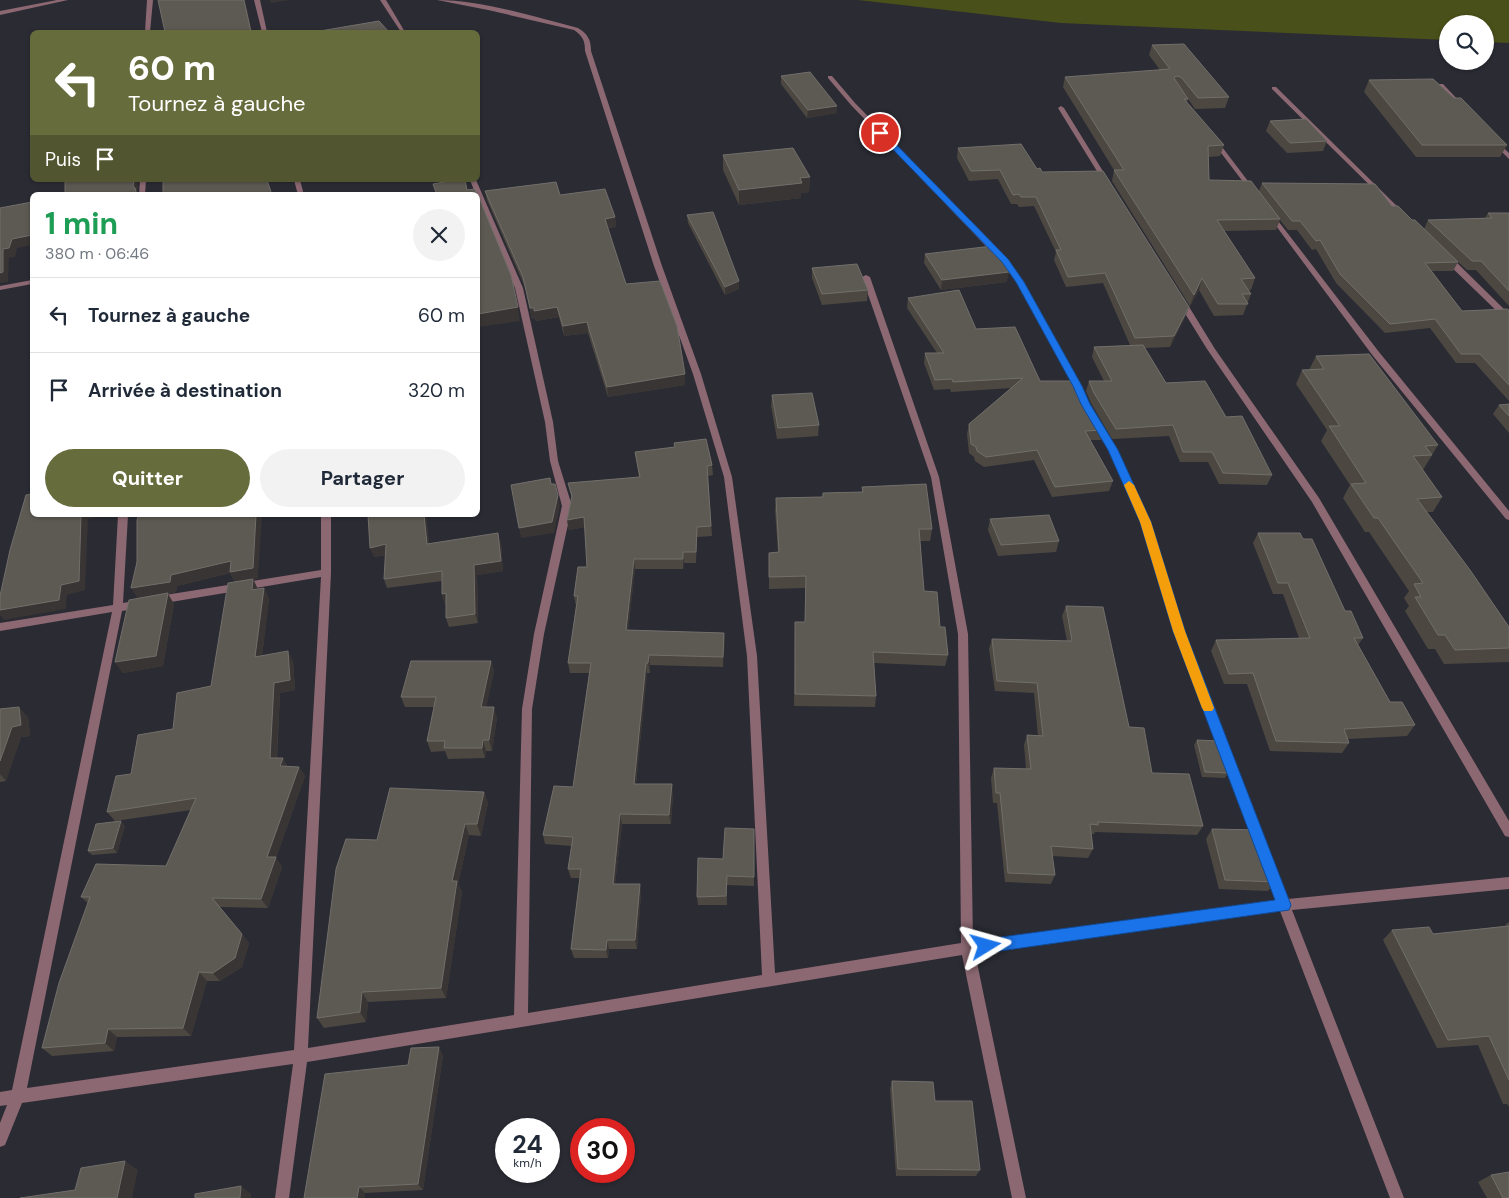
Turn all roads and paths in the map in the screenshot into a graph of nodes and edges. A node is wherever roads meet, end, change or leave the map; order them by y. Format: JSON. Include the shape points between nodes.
{"nodes":[{"id":1,"x":65,"y":0,"type":"edge"},
{"id":2,"x":150,"y":0,"type":"edge"},
{"id":3,"x":257,"y":0,"type":"edge"},
{"id":4,"x":383,"y":0,"type":"edge"},
{"id":5,"x":440,"y":0,"type":"edge"},
{"id":6,"x":0,"y":13,"type":"edge"},
{"id":7,"x":147,"y":30,"type":"edge"},
{"id":8,"x":264,"y":30,"type":"edge"},
{"id":9,"x":402,"y":30,"type":"edge"},
{"id":10,"x":830,"y":77,"type":"dead end"},
{"id":11,"x":1441,"y":85,"type":"edge"},
{"id":12,"x":1274,"y":88,"type":"dead end"},
{"id":13,"x":1462,"y":106,"type":"edge"},
{"id":14,"x":1060,"y":108,"type":"dead end"},
{"id":15,"x":1489,"y":135,"type":"edge"},
{"id":16,"x":1210,"y":136,"type":"edge"},
{"id":17,"x":1509,"y":157,"type":"edge"},
{"id":18,"x":1114,"y":193,"type":"edge"},
{"id":19,"x":480,"y":196,"type":"edge"},
{"id":20,"x":1258,"y":198,"type":"edge"},
{"id":21,"x":1264,"y":206,"type":"edge"},
{"id":22,"x":1409,"y":221,"type":"edge"},
{"id":23,"x":1445,"y":256,"type":"edge"},
{"id":24,"x":866,"y":277,"type":"dead end"},
{"id":25,"x":30,"y":282,"type":"edge"},
{"id":26,"x":0,"y":288,"type":"edge"},
{"id":27,"x":1177,"y":294,"type":"edge"},
{"id":28,"x":1509,"y":318,"type":"edge"},
{"id":29,"x":123,"y":517,"type":"edge"},
{"id":30,"x":326,"y":517,"type":"edge"},
{"id":31,"x":1509,"y":518,"type":"edge"},
{"id":32,"x":326,"y":573,"type":"junction"},
{"id":33,"x":118,"y":607,"type":"junction"},
{"id":34,"x":0,"y":627,"type":"edge"},
{"id":35,"x":1509,"y":832,"type":"edge"},
{"id":36,"x":1509,"y":883,"type":"edge"},
{"id":37,"x":1284,"y":905,"type":"junction"},
{"id":38,"x":967,"y":948,"type":"junction"},
{"id":39,"x":769,"y":980,"type":"junction"},
{"id":40,"x":522,"y":1020,"type":"junction"},
{"id":41,"x":301,"y":1056,"type":"junction"},
{"id":42,"x":18,"y":1096,"type":"junction"},
{"id":43,"x":0,"y":1099,"type":"edge"},
{"id":44,"x":0,"y":1140,"type":"edge"},
{"id":45,"x":282,"y":1198,"type":"edge"},
{"id":46,"x":1019,"y":1198,"type":"edge"},
{"id":47,"x":1398,"y":1198,"type":"edge"}],
"edges":[{"from":1,"to":6,"type":"street"},
{"from":2,"to":7,"type":"street"},
{"from":3,"to":8,"type":"street"},
{"from":4,"to":9,"type":"street"},
{"from":5,"to":39,"type":"street","via":[[576,29],[588,38],[588,51],[697,374],[728,477],[752,656]]},
{"from":10,"to":37,"type":"street","via":[[1005,261],[1078,386],[1113,450],[1146,522],[1179,631]]},
{"from":11,"to":13,"type":"street"},
{"from":12,"to":22,"type":"street"},
{"from":14,"to":18,"type":"street"},
{"from":15,"to":17,"type":"street"},
{"from":16,"to":20,"type":"street"},
{"from":19,"to":40,"type":"street","via":[[519,288],[549,422],[554,461],[567,506],[527,708]]},
{"from":21,"to":31,"type":"street","via":[[1376,354]]},
{"from":23,"to":28,"type":"street"},
{"from":24,"to":38,"type":"street","via":[[935,477],[963,634]]},
{"from":25,"to":26,"type":"street"},
{"from":27,"to":35,"type":"street","via":[[1211,349],[1316,500]]},
{"from":29,"to":33,"type":"street"},
{"from":30,"to":32,"type":"street"},
{"from":32,"to":33,"type":"street"},
{"from":32,"to":41,"type":"street"},
{"from":33,"to":34,"type":"street"},
{"from":33,"to":42,"type":"street"},
{"from":36,"to":37,"type":"street"},
{"from":37,"to":38,"type":"street"},
{"from":37,"to":47,"type":"street"},
{"from":38,"to":39,"type":"street"},
{"from":38,"to":46,"type":"street"},
{"from":39,"to":40,"type":"street"},
{"from":40,"to":41,"type":"street"},
{"from":41,"to":42,"type":"street"},
{"from":41,"to":45,"type":"street"},
{"from":42,"to":43,"type":"street"},
{"from":42,"to":44,"type":"street"}]}
